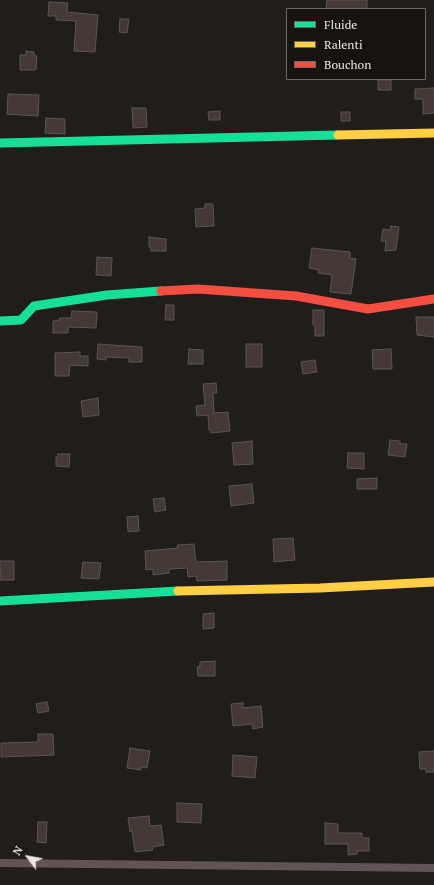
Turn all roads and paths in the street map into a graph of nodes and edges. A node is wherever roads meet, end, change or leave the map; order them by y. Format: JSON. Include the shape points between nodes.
{"nodes":[{"id":1,"x":434,"y":133,"type":"edge"},
{"id":2,"x":0,"y":143,"type":"edge"},
{"id":3,"x":434,"y":299,"type":"edge"},
{"id":4,"x":0,"y":321,"type":"edge"},
{"id":5,"x":434,"y":582,"type":"edge"},
{"id":6,"x":0,"y":601,"type":"edge"},
{"id":7,"x":0,"y":863,"type":"edge"},
{"id":8,"x":434,"y":868,"type":"edge"}],
"edges":[{"from":1,"to":2,"type":"street"},
{"from":3,"to":4,"type":"street","via":[[368,308],[296,296],[198,289],[107,295],[34,306],[21,320]]},
{"from":5,"to":6,"type":"street","via":[[320,588],[162,591]]},
{"from":7,"to":8,"type":"street"}]}
